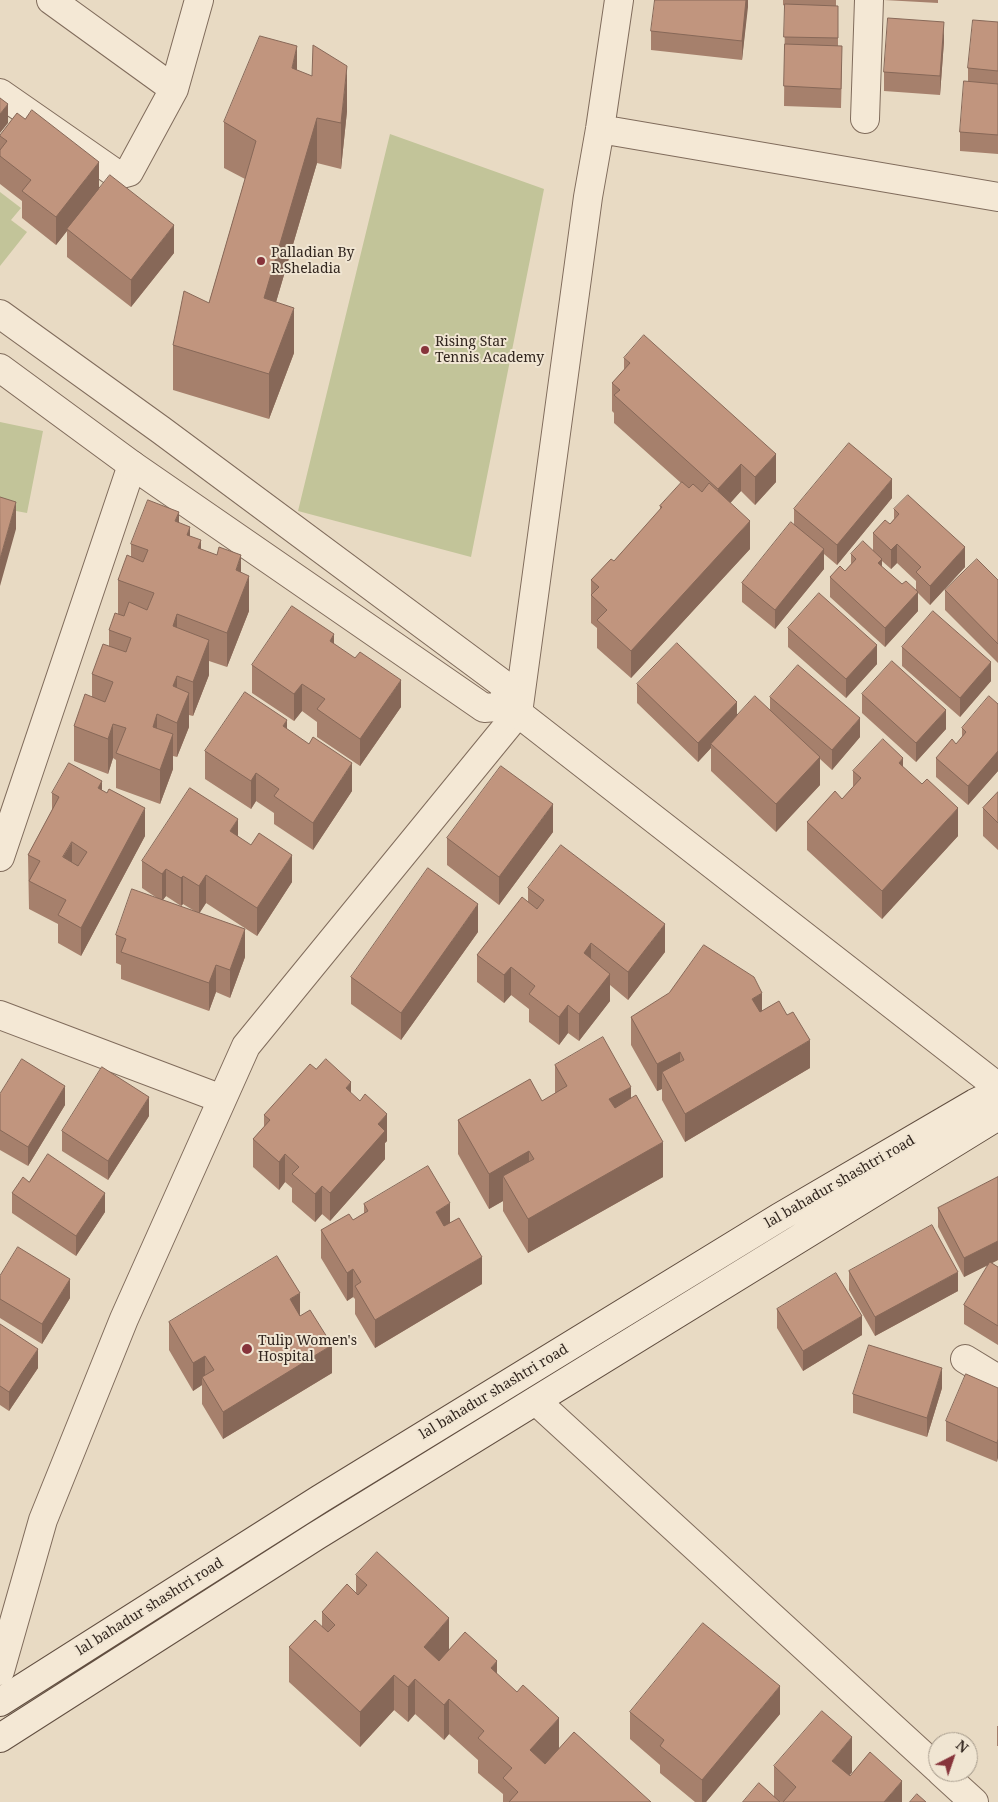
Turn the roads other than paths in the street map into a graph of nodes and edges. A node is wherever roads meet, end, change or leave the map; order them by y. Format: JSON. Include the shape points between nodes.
{"nodes":[{"id":1,"x":51,"y":0,"type":"edge"},
{"id":2,"x":199,"y":0,"type":"edge"},
{"id":3,"x":619,"y":0,"type":"edge"},
{"id":4,"x":869,"y":0,"type":"edge"},
{"id":5,"x":174,"y":88,"type":"junction"},
{"id":6,"x":0,"y":92,"type":"edge"},
{"id":7,"x":864,"y":119,"type":"dead end"},
{"id":8,"x":600,"y":129,"type":"junction"},
{"id":9,"x":998,"y":197,"type":"edge"},
{"id":10,"x":0,"y":314,"type":"edge"},
{"id":11,"x":0,"y":368,"type":"edge"},
{"id":12,"x":132,"y":465,"type":"junction"},
{"id":13,"x":513,"y":709,"type":"junction"},
{"id":14,"x":0,"y":857,"type":"edge"},
{"id":15,"x":0,"y":1015,"type":"edge"},
{"id":16,"x":997,"y":1098,"type":"edge"},
{"id":17,"x":222,"y":1099,"type":"junction"},
{"id":18,"x":966,"y":1359,"type":"dead end"},
{"id":19,"x":998,"y":1379,"type":"edge"},
{"id":20,"x":536,"y":1401,"type":"junction"},
{"id":21,"x":0,"y":1671,"type":"edge"},
{"id":22,"x":0,"y":1702,"type":"edge"},
{"id":23,"x":0,"y":1738,"type":"edge"},
{"id":24,"x":928,"y":1761,"type":"edge"},
{"id":25,"x":951,"y":1782,"type":"edge"},
{"id":26,"x":974,"y":1802,"type":"edge"}],
"edges":[{"from":1,"to":5,"type":"street"},
{"from":2,"to":5,"type":"street"},
{"from":3,"to":8,"type":"street"},
{"from":4,"to":7,"type":"street"},
{"from":5,"to":6,"type":"street","via":[[129,172],[118,175]]},
{"from":8,"to":9,"type":"street"},
{"from":8,"to":13,"type":"street"},
{"from":10,"to":13,"type":"street","via":[[503,684]]},
{"from":11,"to":12,"type":"street"},
{"from":12,"to":13,"type":"street","via":[[484,708]]},
{"from":12,"to":14,"type":"street"},
{"from":13,"to":16,"type":"street"},
{"from":13,"to":17,"type":"street","via":[[246,1046]]},
{"from":15,"to":17,"type":"street"},
{"from":16,"to":20,"type":"street"},
{"from":16,"to":22,"type":"street","name":"lal bahadur shashtri road","via":[[975,1103],[771,1222],[320,1499]]},
{"from":17,"to":21,"type":"street","via":[[124,1319],[43,1520]]},
{"from":18,"to":19,"type":"street"},
{"from":20,"to":23,"type":"street","via":[[316,1536]]},
{"from":20,"to":24,"type":"street"},
{"from":25,"to":26,"type":"street"}]}
